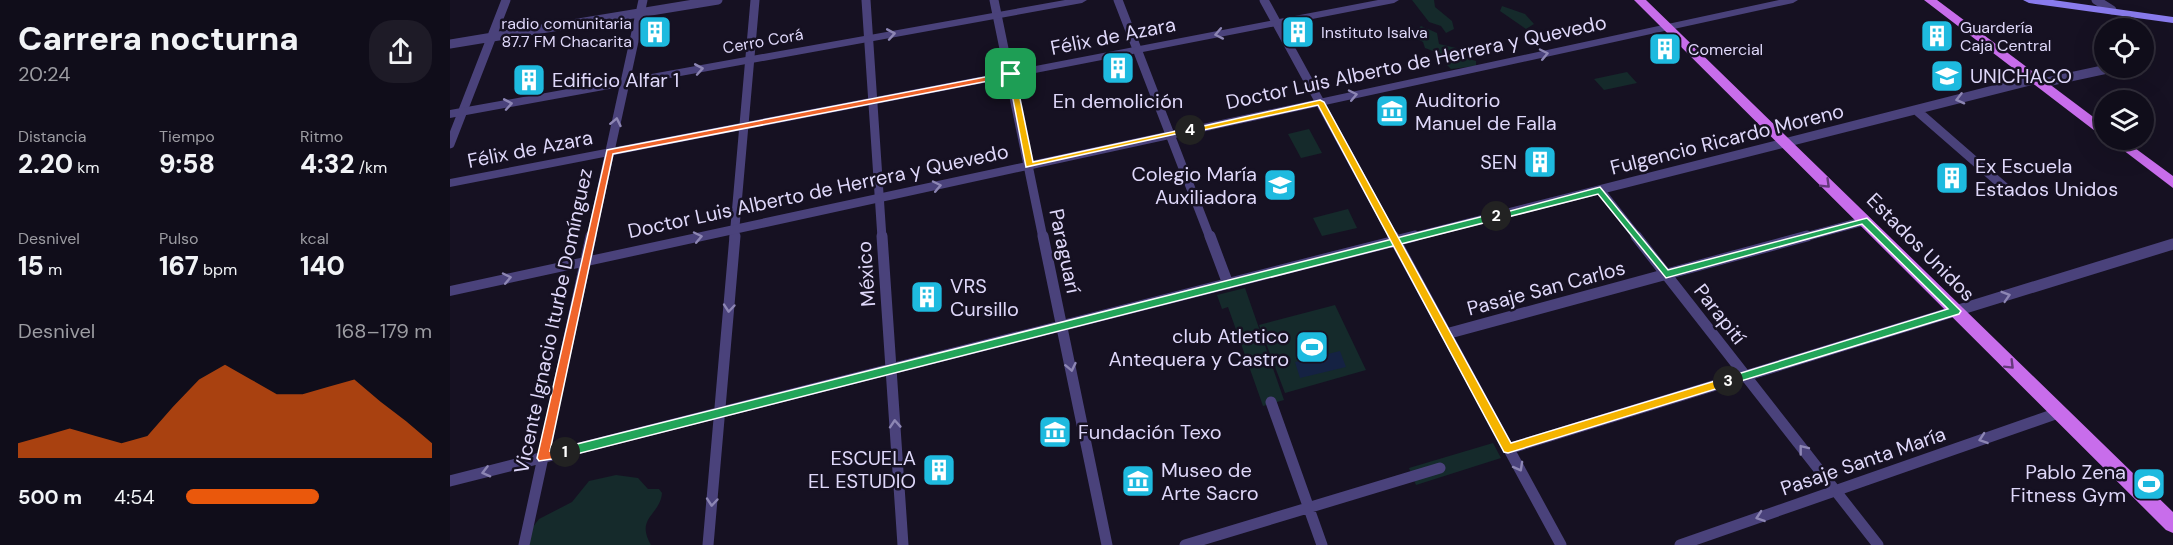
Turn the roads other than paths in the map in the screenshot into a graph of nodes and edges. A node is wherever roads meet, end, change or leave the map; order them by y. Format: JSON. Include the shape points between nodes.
{"nodes":[{"id":1,"x":506,"y":0,"type":"edge"},
{"id":2,"x":643,"y":0,"type":"edge"},
{"id":3,"x":718,"y":0,"type":"edge"},
{"id":4,"x":754,"y":0,"type":"edge"},
{"id":5,"x":866,"y":0,"type":"edge"},
{"id":6,"x":994,"y":0,"type":"edge"},
{"id":7,"x":1082,"y":0,"type":"edge"},
{"id":8,"x":1118,"y":0,"type":"edge"},
{"id":9,"x":1264,"y":0,"type":"edge"},
{"id":10,"x":1394,"y":0,"type":"edge"},
{"id":11,"x":1640,"y":0,"type":"edge"},
{"id":12,"x":1793,"y":0,"type":"edge"},
{"id":13,"x":1930,"y":0,"type":"edge"},
{"id":14,"x":2029,"y":0,"type":"edge"},
{"id":15,"x":2096,"y":0,"type":"edge"},
{"id":16,"x":2112,"y":10,"type":"junction"},
{"id":17,"x":640,"y":13,"type":"junction"},
{"id":18,"x":997,"y":15,"type":"junction"},
{"id":19,"x":2173,"y":20,"type":"edge"},
{"id":20,"x":1276,"y":23,"type":"junction"},
{"id":21,"x":1668,"y":27,"type":"junction"},
{"id":22,"x":491,"y":38,"type":"junction"},
{"id":23,"x":868,"y":39,"type":"junction"},
{"id":24,"x":450,"y":44,"type":"edge"},
{"id":25,"x":1138,"y":50,"type":"junction"},
{"id":26,"x":750,"y":60,"type":"junction"},
{"id":27,"x":2094,"y":71,"type":"edge"},
{"id":28,"x":1011,"y":74,"type":"junction"},
{"id":29,"x":2039,"y":81,"type":"junction"},
{"id":30,"x":625,"y":83,"type":"junction"},
{"id":31,"x":873,"y":101,"type":"junction"},
{"id":32,"x":1320,"y":102,"type":"junction"},
{"id":33,"x":1916,"y":110,"type":"junction"},
{"id":34,"x":463,"y":112,"type":"junction"},
{"id":35,"x":450,"y":114,"type":"edge"},
{"id":36,"x":2094,"y":123,"type":"edge"},
{"id":37,"x":744,"y":126,"type":"junction"},
{"id":38,"x":1171,"y":135,"type":"junction"},
{"id":39,"x":1785,"y":143,"type":"junction"},
{"id":40,"x":450,"y":144,"type":"edge"},
{"id":41,"x":2129,"y":150,"type":"edge"},
{"id":42,"x":610,"y":152,"type":"junction"},
{"id":43,"x":1029,"y":165,"type":"junction"},
{"id":44,"x":450,"y":183,"type":"edge"},
{"id":45,"x":2173,"y":183,"type":"edge"},
{"id":46,"x":1600,"y":190,"type":"junction"},
{"id":47,"x":2009,"y":191,"type":"dead end"},
{"id":48,"x":879,"y":198,"type":"junction"},
{"id":49,"x":1864,"y":221,"type":"junction"},
{"id":50,"x":736,"y":229,"type":"junction"},
{"id":51,"x":1396,"y":242,"type":"junction"},
{"id":52,"x":2173,"y":244,"type":"edge"},
{"id":53,"x":585,"y":261,"type":"junction"},
{"id":54,"x":1666,"y":274,"type":"junction"},
{"id":55,"x":1228,"y":284,"type":"junction"},
{"id":56,"x":450,"y":291,"type":"edge"},
{"id":57,"x":1956,"y":311,"type":"junction"},
{"id":58,"x":1062,"y":326,"type":"junction"},
{"id":59,"x":1446,"y":334,"type":"junction"},
{"id":60,"x":891,"y":370,"type":"junction"},
{"id":61,"x":1745,"y":376,"type":"junction"},
{"id":62,"x":1271,"y":402,"type":"dead end"},
{"id":63,"x":720,"y":413,"type":"junction"},
{"id":64,"x":2058,"y":413,"type":"junction"},
{"id":65,"x":1508,"y":448,"type":"junction"},
{"id":66,"x":543,"y":458,"type":"junction"},
{"id":67,"x":1440,"y":468,"type":"dead end"},
{"id":68,"x":450,"y":481,"type":"edge"},
{"id":69,"x":1836,"y":491,"type":"junction"},
{"id":70,"x":1308,"y":507,"type":"junction"},
{"id":71,"x":2173,"y":524,"type":"edge"},
{"id":72,"x":524,"y":545,"type":"edge"},
{"id":73,"x":708,"y":545,"type":"edge"},
{"id":74,"x":903,"y":545,"type":"edge"},
{"id":75,"x":1107,"y":545,"type":"edge"},
{"id":76,"x":1185,"y":545,"type":"edge"},
{"id":77,"x":1322,"y":545,"type":"edge"},
{"id":78,"x":1561,"y":545,"type":"edge"},
{"id":79,"x":1680,"y":545,"type":"edge"},
{"id":80,"x":1878,"y":545,"type":"edge"}],
"edges":[{"from":1,"to":22,"type":"street"},
{"from":2,"to":17,"type":"street","name":"Vicente Ignacio Iturbe Domínguez"},
{"from":3,"to":17,"type":"street"},
{"from":4,"to":26,"type":"street"},
{"from":5,"to":23,"type":"street","name":"México"},
{"from":6,"to":18,"type":"street","name":"Paraguarí"},
{"from":7,"to":18,"type":"street","name":"Cerro Corá"},
{"from":8,"to":25,"type":"street"},
{"from":9,"to":20,"type":"street"},
{"from":10,"to":20,"type":"street","name":"Félix de Azara"},
{"from":11,"to":21,"type":"main road","name":"Estados Unidos"},
{"from":12,"to":21,"type":"street","name":"Doctor Luis Alberto de Herrera y Quevedo"},
{"from":13,"to":29,"type":"main road"},
{"from":14,"to":16,"type":"main road"},
{"from":15,"to":16,"type":"street"},
{"from":16,"to":19,"type":"main road"},
{"from":17,"to":22,"type":"street"},
{"from":17,"to":30,"type":"street","name":"Vicente Ignacio Iturbe Domínguez"},
{"from":23,"to":18,"type":"street","name":"Cerro Corá","one_way":true},
{"from":18,"to":28,"type":"street","name":"Paraguarí"},
{"from":20,"to":25,"type":"street","name":"Félix de Azara","one_way":true},
{"from":20,"to":32,"type":"street"},
{"from":32,"to":21,"type":"street","name":"Doctor Luis Alberto de Herrera y Quevedo","one_way":true},
{"from":21,"to":39,"type":"main road","name":"Estados Unidos"},
{"from":22,"to":24,"type":"street"},
{"from":22,"to":34,"type":"street"},
{"from":23,"to":26,"type":"street","name":"Cerro Corá"},
{"from":23,"to":31,"type":"street","name":"México"},
{"from":25,"to":28,"type":"street","name":"Félix de Azara"},
{"from":25,"to":38,"type":"street"},
{"from":30,"to":26,"type":"street","name":"Cerro Corá","one_way":true},
{"from":26,"to":37,"type":"street"},
{"from":27,"to":29,"type":"street","name":"Fulgencio Ricardo Moreno"},
{"from":28,"to":31,"type":"street","name":"Félix de Azara"},
{"from":28,"to":43,"type":"street","name":"Paraguarí"},
{"from":29,"to":33,"type":"street","name":"Fulgencio Ricardo Moreno","one_way":true},
{"from":29,"to":36,"type":"main road"},
{"from":34,"to":30,"type":"street","name":"Cerro Corá","one_way":true},
{"from":42,"to":30,"type":"street","name":"Vicente Ignacio Iturbe Domínguez","one_way":true},
{"from":31,"to":37,"type":"street","name":"Félix de Azara"},
{"from":31,"to":48,"type":"street","name":"México"},
{"from":32,"to":38,"type":"street","name":"Doctor Luis Alberto de Herrera y Quevedo"},
{"from":32,"to":51,"type":"street"},
{"from":33,"to":39,"type":"street","name":"Fulgencio Ricardo Moreno"},
{"from":33,"to":47,"type":"street"},
{"from":34,"to":35,"type":"street","name":"Cerro Corá"},
{"from":34,"to":40,"type":"street"},
{"from":37,"to":42,"type":"street","name":"Félix de Azara"},
{"from":37,"to":50,"type":"street"},
{"from":38,"to":43,"type":"street","name":"Doctor Luis Alberto de Herrera y Quevedo"},
{"from":38,"to":55,"type":"street"},
{"from":39,"to":46,"type":"street","name":"Fulgencio Ricardo Moreno"},
{"from":39,"to":49,"type":"main road","name":"Estados Unidos","one_way":true},
{"from":41,"to":45,"type":"main road"},
{"from":42,"to":44,"type":"street","name":"Félix de Azara"},
{"from":42,"to":53,"type":"street","name":"Vicente Ignacio Iturbe Domínguez"},
{"from":48,"to":43,"type":"street","name":"Doctor Luis Alberto de Herrera y Quevedo","one_way":true},
{"from":43,"to":58,"type":"street","name":"Paraguarí"},
{"from":46,"to":51,"type":"street","name":"Fulgencio Ricardo Moreno"},
{"from":46,"to":54,"type":"street","name":"Parapití"},
{"from":48,"to":50,"type":"street","name":"Doctor Luis Alberto de Herrera y Quevedo"},
{"from":48,"to":60,"type":"street","name":"México"},
{"from":49,"to":54,"type":"street","name":"Pasaje San Carlos"},
{"from":49,"to":57,"type":"main road","name":"Estados Unidos"},
{"from":53,"to":50,"type":"street","name":"Doctor Luis Alberto de Herrera y Quevedo","one_way":true},
{"from":50,"to":63,"type":"street","one_way":true},
{"from":51,"to":55,"type":"street","name":"Fulgencio Ricardo Moreno"},
{"from":51,"to":59,"type":"street"},
{"from":57,"to":52,"type":"street","one_way":true},
{"from":56,"to":53,"type":"street","name":"Doctor Luis Alberto de Herrera y Quevedo","one_way":true},
{"from":53,"to":66,"type":"street","name":"Vicente Ignacio Iturbe Domínguez"},
{"from":54,"to":59,"type":"street","name":"Pasaje San Carlos"},
{"from":54,"to":61,"type":"street","name":"Parapití"},
{"from":55,"to":58,"type":"street","name":"Fulgencio Ricardo Moreno"},
{"from":57,"to":61,"type":"street"},
{"from":57,"to":64,"type":"main road","name":"Estados Unidos","one_way":true},
{"from":58,"to":60,"type":"street","name":"Fulgencio Ricardo Moreno"},
{"from":58,"to":75,"type":"street","name":"Paraguarí","one_way":true},
{"from":59,"to":65,"type":"street"},
{"from":60,"to":63,"type":"street","name":"Fulgencio Ricardo Moreno"},
{"from":74,"to":60,"type":"street","name":"México","one_way":true},
{"from":61,"to":65,"type":"street"},
{"from":69,"to":61,"type":"street","name":"Parapití","one_way":true},
{"from":62,"to":70,"type":"street"},
{"from":63,"to":66,"type":"street","name":"Fulgencio Ricardo Moreno"},
{"from":63,"to":73,"type":"street","one_way":true},
{"from":64,"to":69,"type":"street","name":"Pasaje Santa María","one_way":true},
{"from":64,"to":71,"type":"main road","name":"Estados Unidos"},
{"from":65,"to":78,"type":"street","one_way":true},
{"from":66,"to":68,"type":"street","name":"Fulgencio Ricardo Moreno","one_way":true},
{"from":66,"to":72,"type":"street","name":"Vicente Ignacio Iturbe Domínguez"},
{"from":67,"to":70,"type":"street"},
{"from":69,"to":79,"type":"street","name":"Pasaje Santa María","one_way":true},
{"from":69,"to":80,"type":"street","name":"Parapití"},
{"from":70,"to":76,"type":"street"},
{"from":70,"to":77,"type":"street"}]}
